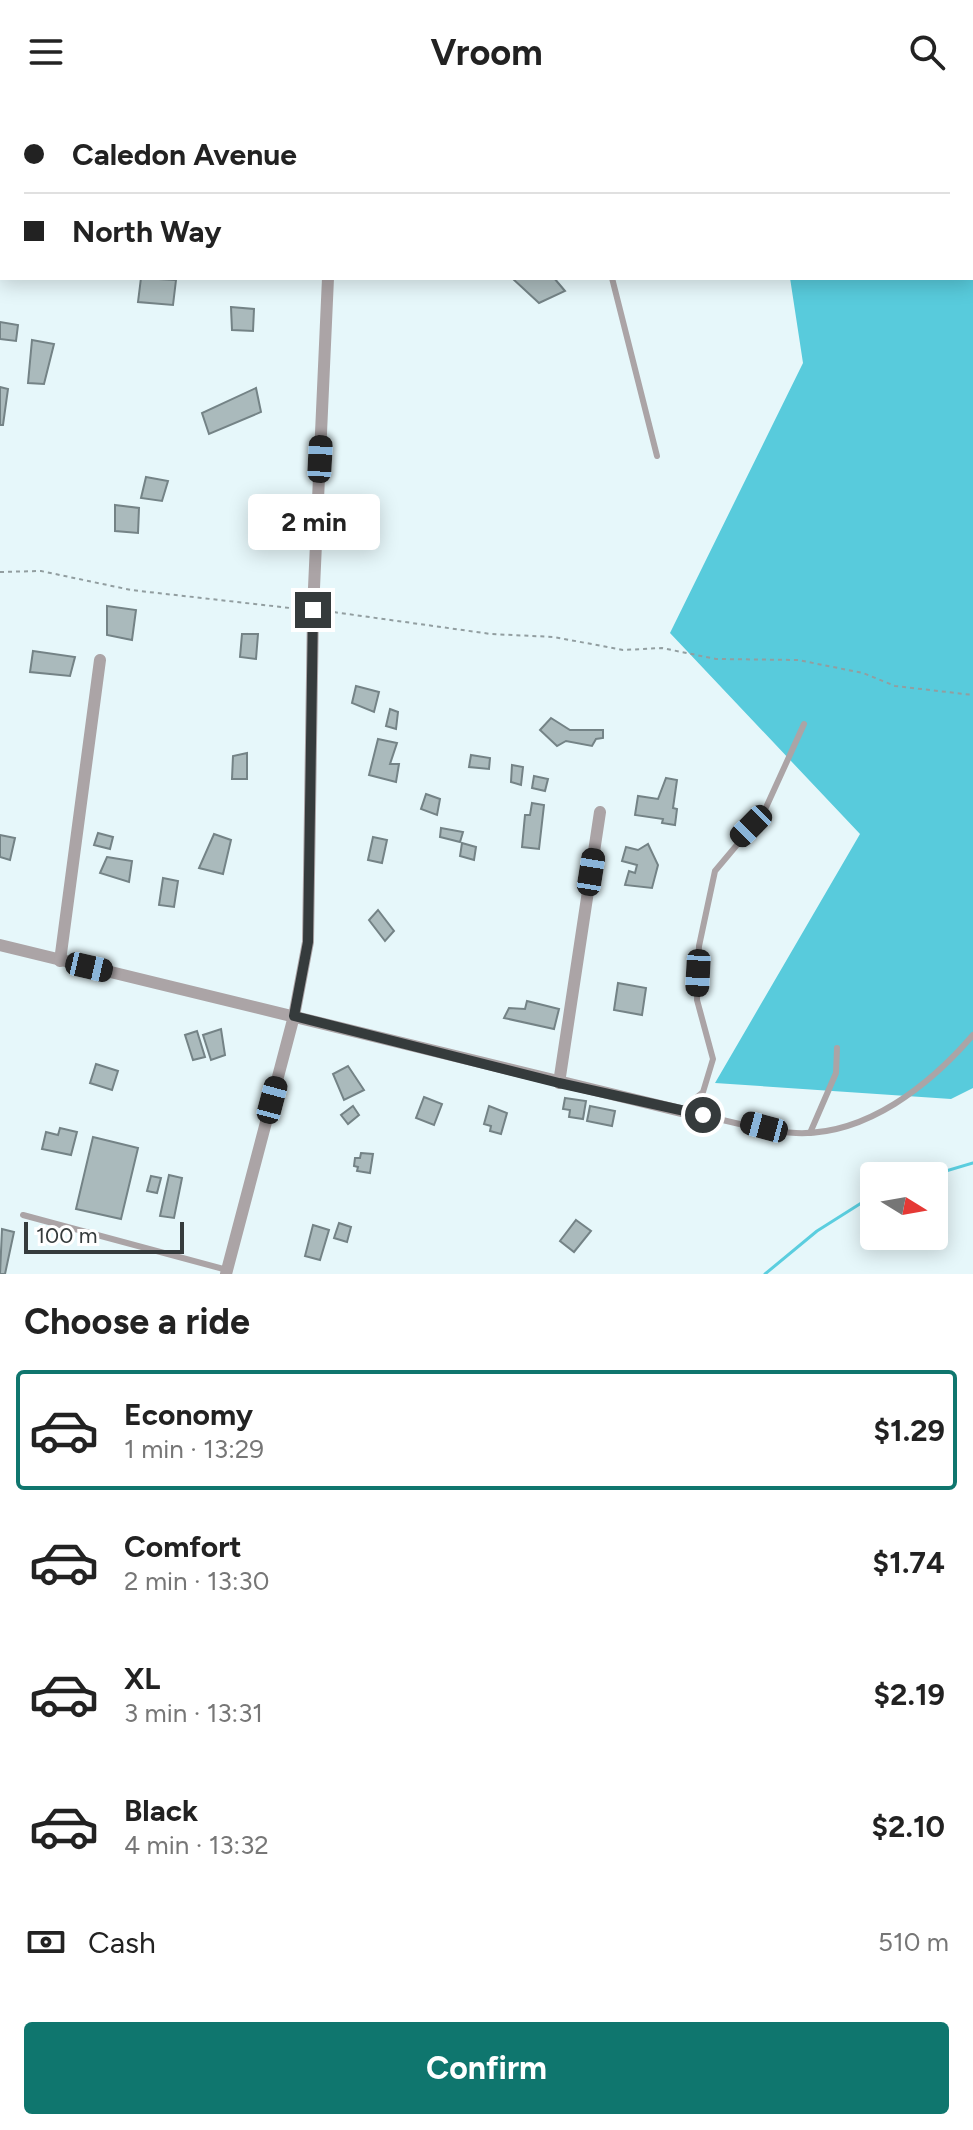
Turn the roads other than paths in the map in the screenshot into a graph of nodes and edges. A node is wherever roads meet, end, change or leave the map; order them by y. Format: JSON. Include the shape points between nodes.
{"nodes":[{"id":1,"x":328,"y":280,"type":"edge"},
{"id":2,"x":613,"y":280,"type":"edge"},
{"id":3,"x":657,"y":456,"type":"dead end"},
{"id":4,"x":100,"y":660,"type":"dead end"},
{"id":5,"x":804,"y":724,"type":"dead end"},
{"id":6,"x":600,"y":812,"type":"dead end"},
{"id":7,"x":0,"y":945,"type":"edge"},
{"id":8,"x":60,"y":961,"type":"junction"},
{"id":9,"x":294,"y":1016,"type":"junction"},
{"id":10,"x":973,"y":1035,"type":"edge"},
{"id":11,"x":837,"y":1048,"type":"dead end"},
{"id":12,"x":559,"y":1083,"type":"junction"},
{"id":13,"x":681,"y":1111,"type":"junction"},
{"id":14,"x":810,"y":1133,"type":"junction"},
{"id":15,"x":23,"y":1215,"type":"dead end"},
{"id":16,"x":226,"y":1272,"type":"edge"}],
"edges":[{"from":1,"to":9,"type":"street","via":[[313,610],[308,942]]},
{"from":2,"to":3,"type":"lane"},
{"from":4,"to":8,"type":"street"},
{"from":5,"to":13,"type":"lane","via":[[763,814],[715,871],[699,946],[697,1000],[713,1059],[703,1092]]},
{"from":6,"to":12,"type":"street"},
{"from":7,"to":8,"type":"street"},
{"from":8,"to":9,"type":"street"},
{"from":9,"to":12,"type":"street"},
{"from":9,"to":16,"type":"street"},
{"from":10,"to":14,"type":"lane","via":[[946,1066],[901,1101],[851,1124]]},
{"from":11,"to":14,"type":"lane","via":[[836,1073]]},
{"from":12,"to":13,"type":"street"},
{"from":13,"to":14,"type":"lane"},
{"from":15,"to":16,"type":"lane"}]}
